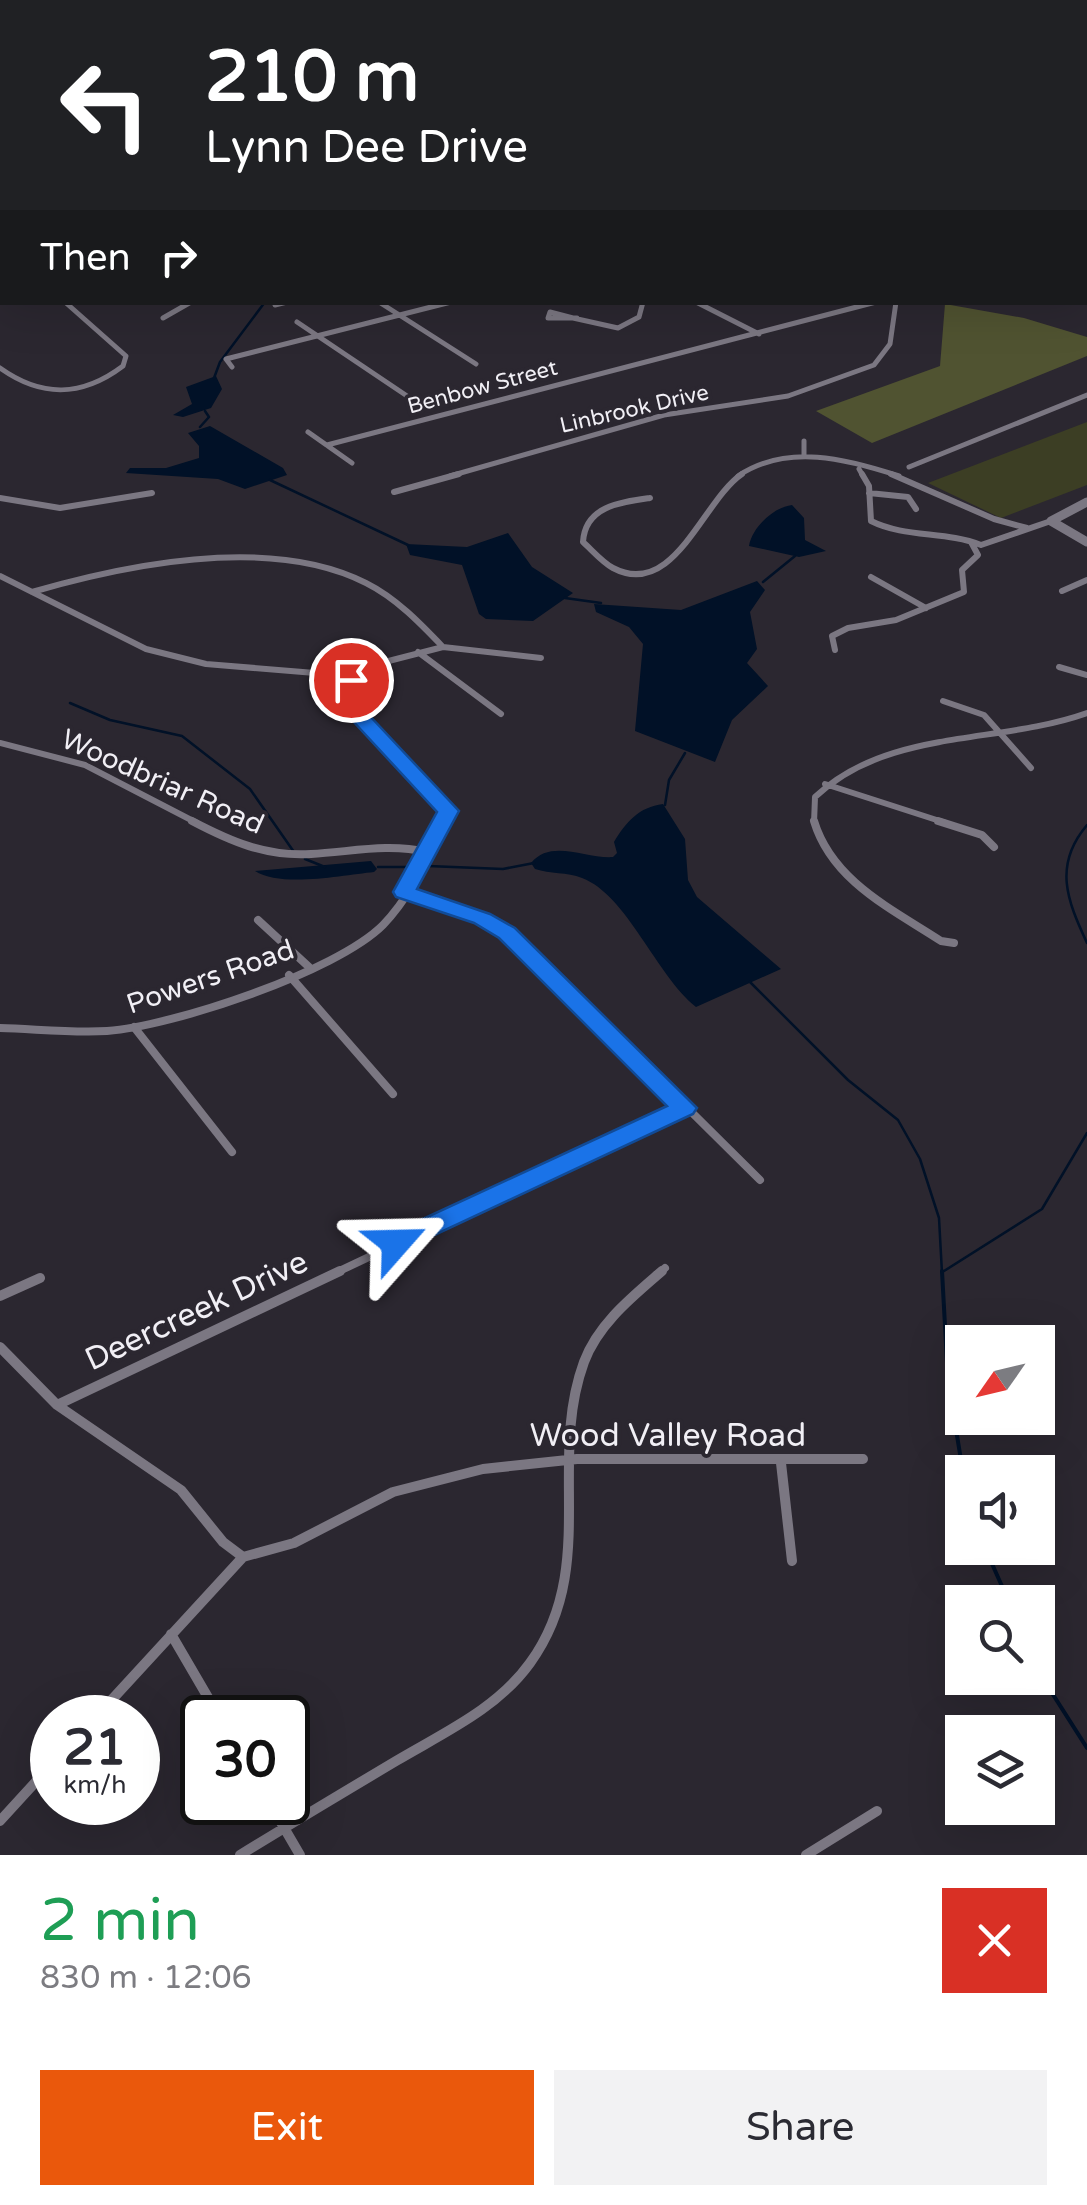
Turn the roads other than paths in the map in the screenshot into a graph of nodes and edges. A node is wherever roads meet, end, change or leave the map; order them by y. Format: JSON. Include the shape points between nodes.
{"nodes":[{"id":1,"x":68,"y":305,"type":"edge"},
{"id":2,"x":186,"y":305,"type":"edge"},
{"id":3,"x":384,"y":305,"type":"edge"},
{"id":4,"x":440,"y":305,"type":"edge"},
{"id":5,"x":642,"y":305,"type":"edge"},
{"id":6,"x":702,"y":305,"type":"edge"},
{"id":7,"x":865,"y":305,"type":"edge"},
{"id":8,"x":896,"y":305,"type":"edge"},
{"id":9,"x":400,"y":316,"type":"junction"},
{"id":10,"x":163,"y":318,"type":"dead end"},
{"id":11,"x":577,"y":318,"type":"dead end"},
{"id":12,"x":297,"y":322,"type":"dead end"},
{"id":13,"x":760,"y":335,"type":"junction"},
{"id":14,"x":317,"y":337,"type":"junction"},
{"id":15,"x":476,"y":364,"type":"dead end"},
{"id":16,"x":232,"y":366,"type":"dead end"},
{"id":17,"x":0,"y":368,"type":"edge"},
{"id":18,"x":1087,"y":395,"type":"edge"},
{"id":19,"x":413,"y":400,"type":"dead end"},
{"id":20,"x":308,"y":432,"type":"dead end"},
{"id":21,"x":804,"y":441,"type":"dead end"},
{"id":22,"x":327,"y":445,"type":"junction"},
{"id":23,"x":804,"y":456,"type":"junction"},
{"id":24,"x":352,"y":463,"type":"dead end"},
{"id":25,"x":856,"y":466,"type":"junction"},
{"id":26,"x":909,"y":467,"type":"dead end"},
{"id":27,"x":869,"y":489,"type":"junction"},
{"id":28,"x":394,"y":492,"type":"dead end"},
{"id":29,"x":152,"y":493,"type":"dead end"},
{"id":30,"x":0,"y":498,"type":"edge"},
{"id":31,"x":650,"y":498,"type":"dead end"},
{"id":32,"x":1087,"y":502,"type":"edge"},
{"id":33,"x":916,"y":508,"type":"dead end"},
{"id":34,"x":1051,"y":520,"type":"junction"},
{"id":35,"x":1027,"y":528,"type":"junction"},
{"id":36,"x":971,"y":542,"type":"junction"},
{"id":37,"x":1087,"y":542,"type":"edge"},
{"id":38,"x":0,"y":576,"type":"edge"},
{"id":39,"x":871,"y":577,"type":"dead end"},
{"id":40,"x":1087,"y":580,"type":"edge"},
{"id":41,"x":1062,"y":590,"type":"dead end"},
{"id":42,"x":32,"y":592,"type":"junction"},
{"id":43,"x":926,"y":608,"type":"junction"},
{"id":44,"x":443,"y":647,"type":"junction"},
{"id":45,"x":835,"y":650,"type":"dead end"},
{"id":46,"x":418,"y":652,"type":"junction"},
{"id":47,"x":541,"y":658,"type":"dead end"},
{"id":48,"x":1059,"y":667,"type":"dead end"},
{"id":49,"x":350,"y":669,"type":"junction"},
{"id":50,"x":1087,"y":676,"type":"edge"},
{"id":51,"x":942,"y":701,"type":"dead end"},
{"id":52,"x":1087,"y":713,"type":"edge"},
{"id":53,"x":501,"y":714,"type":"dead end"},
{"id":54,"x":1006,"y":734,"type":"junction"},
{"id":55,"x":0,"y":742,"type":"edge"},
{"id":56,"x":1031,"y":768,"type":"dead end"},
{"id":57,"x":825,"y":784,"type":"junction"},
{"id":58,"x":994,"y":846,"type":"dead end"},
{"id":59,"x":427,"y":852,"type":"junction"},
{"id":60,"x":404,"y":892,"type":"junction"},
{"id":61,"x":258,"y":920,"type":"dead end"},
{"id":62,"x":954,"y":944,"type":"dead end"},
{"id":63,"x":308,"y":967,"type":"junction"},
{"id":64,"x":288,"y":975,"type":"junction"},
{"id":65,"x":0,"y":1028,"type":"edge"},
{"id":66,"x":134,"y":1028,"type":"junction"},
{"id":67,"x":393,"y":1094,"type":"dead end"},
{"id":68,"x":684,"y":1108,"type":"junction"},
{"id":69,"x":232,"y":1152,"type":"dead end"},
{"id":70,"x":760,"y":1180,"type":"dead end"},
{"id":71,"x":665,"y":1268,"type":"dead end"},
{"id":72,"x":40,"y":1278,"type":"dead end"},
{"id":73,"x":0,"y":1296,"type":"edge"},
{"id":74,"x":0,"y":1348,"type":"edge"},
{"id":75,"x":56,"y":1405,"type":"junction"},
{"id":76,"x":570,"y":1458,"type":"junction"},
{"id":77,"x":863,"y":1459,"type":"dead end"},
{"id":78,"x":781,"y":1463,"type":"junction"},
{"id":79,"x":247,"y":1558,"type":"junction"},
{"id":80,"x":792,"y":1561,"type":"dead end"},
{"id":81,"x":171,"y":1634,"type":"junction"},
{"id":82,"x":116,"y":1695,"type":"edge"},
{"id":83,"x":207,"y":1695,"type":"edge"},
{"id":84,"x":30,"y":1788,"type":"edge"},
{"id":85,"x":877,"y":1811,"type":"dead end"},
{"id":86,"x":0,"y":1821,"type":"edge"},
{"id":87,"x":282,"y":1825,"type":"edge"},
{"id":88,"x":284,"y":1828,"type":"junction"},
{"id":89,"x":240,"y":1855,"type":"edge"},
{"id":90,"x":300,"y":1855,"type":"edge"},
{"id":91,"x":806,"y":1855,"type":"edge"}],
"edges":[{"from":1,"to":17,"type":"street","via":[[126,356],[110,378],[46,393]]},
{"from":2,"to":10,"type":"street"},
{"from":3,"to":9,"type":"street"},
{"from":4,"to":9,"type":"street"},
{"from":5,"to":11,"type":"street","via":[[627,325],[600,327]]},
{"from":6,"to":13,"type":"street"},
{"from":7,"to":13,"type":"street","name":"Benbow Street"},
{"from":8,"to":28,"type":"street","name":"Linbrook Drive","via":[[890,344],[874,365],[788,396],[664,414]]},
{"from":9,"to":14,"type":"street"},
{"from":9,"to":15,"type":"street"},
{"from":12,"to":14,"type":"street"},
{"from":13,"to":22,"type":"street","name":"Benbow Street"},
{"from":14,"to":16,"type":"street","via":[[226,359]]},
{"from":14,"to":19,"type":"street"},
{"from":18,"to":26,"type":"street"},
{"from":20,"to":22,"type":"street"},
{"from":21,"to":23,"type":"street"},
{"from":22,"to":24,"type":"street"},
{"from":23,"to":25,"type":"street"},
{"from":23,"to":31,"type":"street","via":[[774,459],[739,474],[684,548],[655,569],[620,571],[583,542],[588,518]]},
{"from":25,"to":27,"type":"street"},
{"from":25,"to":35,"type":"street"},
{"from":27,"to":33,"type":"street","via":[[908,497]]},
{"from":27,"to":36,"type":"street","via":[[871,520],[889,530],[953,534]]},
{"from":29,"to":30,"type":"street","via":[[60,508]]},
{"from":32,"to":34,"type":"street"},
{"from":34,"to":35,"type":"street"},
{"from":34,"to":37,"type":"street"},
{"from":35,"to":36,"type":"street","via":[[994,544]]},
{"from":36,"to":43,"type":"street","via":[[978,555],[962,570],[964,592]]},
{"from":38,"to":42,"type":"street"},
{"from":39,"to":43,"type":"street"},
{"from":40,"to":41,"type":"street"},
{"from":42,"to":44,"type":"street","via":[[158,564],[309,565],[356,578],[391,599]]},
{"from":42,"to":49,"type":"street","via":[[174,658],[276,673]]},
{"from":43,"to":45,"type":"street","via":[[848,628],[832,636]]},
{"from":44,"to":46,"type":"street"},
{"from":44,"to":47,"type":"street"},
{"from":46,"to":49,"type":"street"},
{"from":46,"to":53,"type":"street"},
{"from":48,"to":50,"type":"street"},
{"from":49,"to":59,"type":"street","name":"Powers Road","via":[[358,715],[448,811]]},
{"from":51,"to":54,"type":"street","via":[[979,710]]},
{"from":52,"to":54,"type":"street"},
{"from":54,"to":56,"type":"street"},
{"from":54,"to":57,"type":"street","via":[[883,755]]},
{"from":55,"to":59,"type":"street","name":"Woodbriar Road","via":[[85,765],[249,848],[306,855],[395,844]]},
{"from":57,"to":58,"type":"street","via":[[982,834]]},
{"from":57,"to":62,"type":"street","via":[[812,812],[814,834],[828,857],[941,942]]},
{"from":59,"to":60,"type":"street","name":"Powers Road"},
{"from":60,"to":63,"type":"street","name":"Powers Road","via":[[367,940]]},
{"from":60,"to":68,"type":"street","via":[[507,933]]},
{"from":61,"to":63,"type":"street"},
{"from":63,"to":64,"type":"street","name":"Powers Road"},
{"from":64,"to":66,"type":"street","name":"Powers Road"},
{"from":64,"to":67,"type":"street"},
{"from":65,"to":66,"type":"street","name":"Powers Road"},
{"from":66,"to":69,"type":"street"},
{"from":68,"to":70,"type":"street"},
{"from":68,"to":75,"type":"street","name":"Deercreek Drive"},
{"from":71,"to":76,"type":"street","via":[[619,1304],[593,1338],[576,1376]]},
{"from":72,"to":73,"type":"street"},
{"from":74,"to":75,"type":"street"},
{"from":75,"to":79,"type":"street","via":[[181,1490],[223,1542]]},
{"from":76,"to":78,"type":"street","name":"Wood Valley Road"},
{"from":76,"to":79,"type":"street","name":"Wood Valley Road","via":[[429,1481]]},
{"from":76,"to":88,"type":"street","via":[[561,1599],[532,1658],[475,1718]]},
{"from":77,"to":78,"type":"street","name":"Wood Valley Road"},
{"from":78,"to":80,"type":"street"},
{"from":79,"to":81,"type":"street","name":"Wood Valley Road"},
{"from":81,"to":82,"type":"street","name":"Wood Valley Road"},
{"from":81,"to":83,"type":"street"},
{"from":84,"to":86,"type":"street"},
{"from":85,"to":91,"type":"street"},
{"from":87,"to":88,"type":"street"},
{"from":88,"to":89,"type":"street"},
{"from":88,"to":90,"type":"street"}]}
